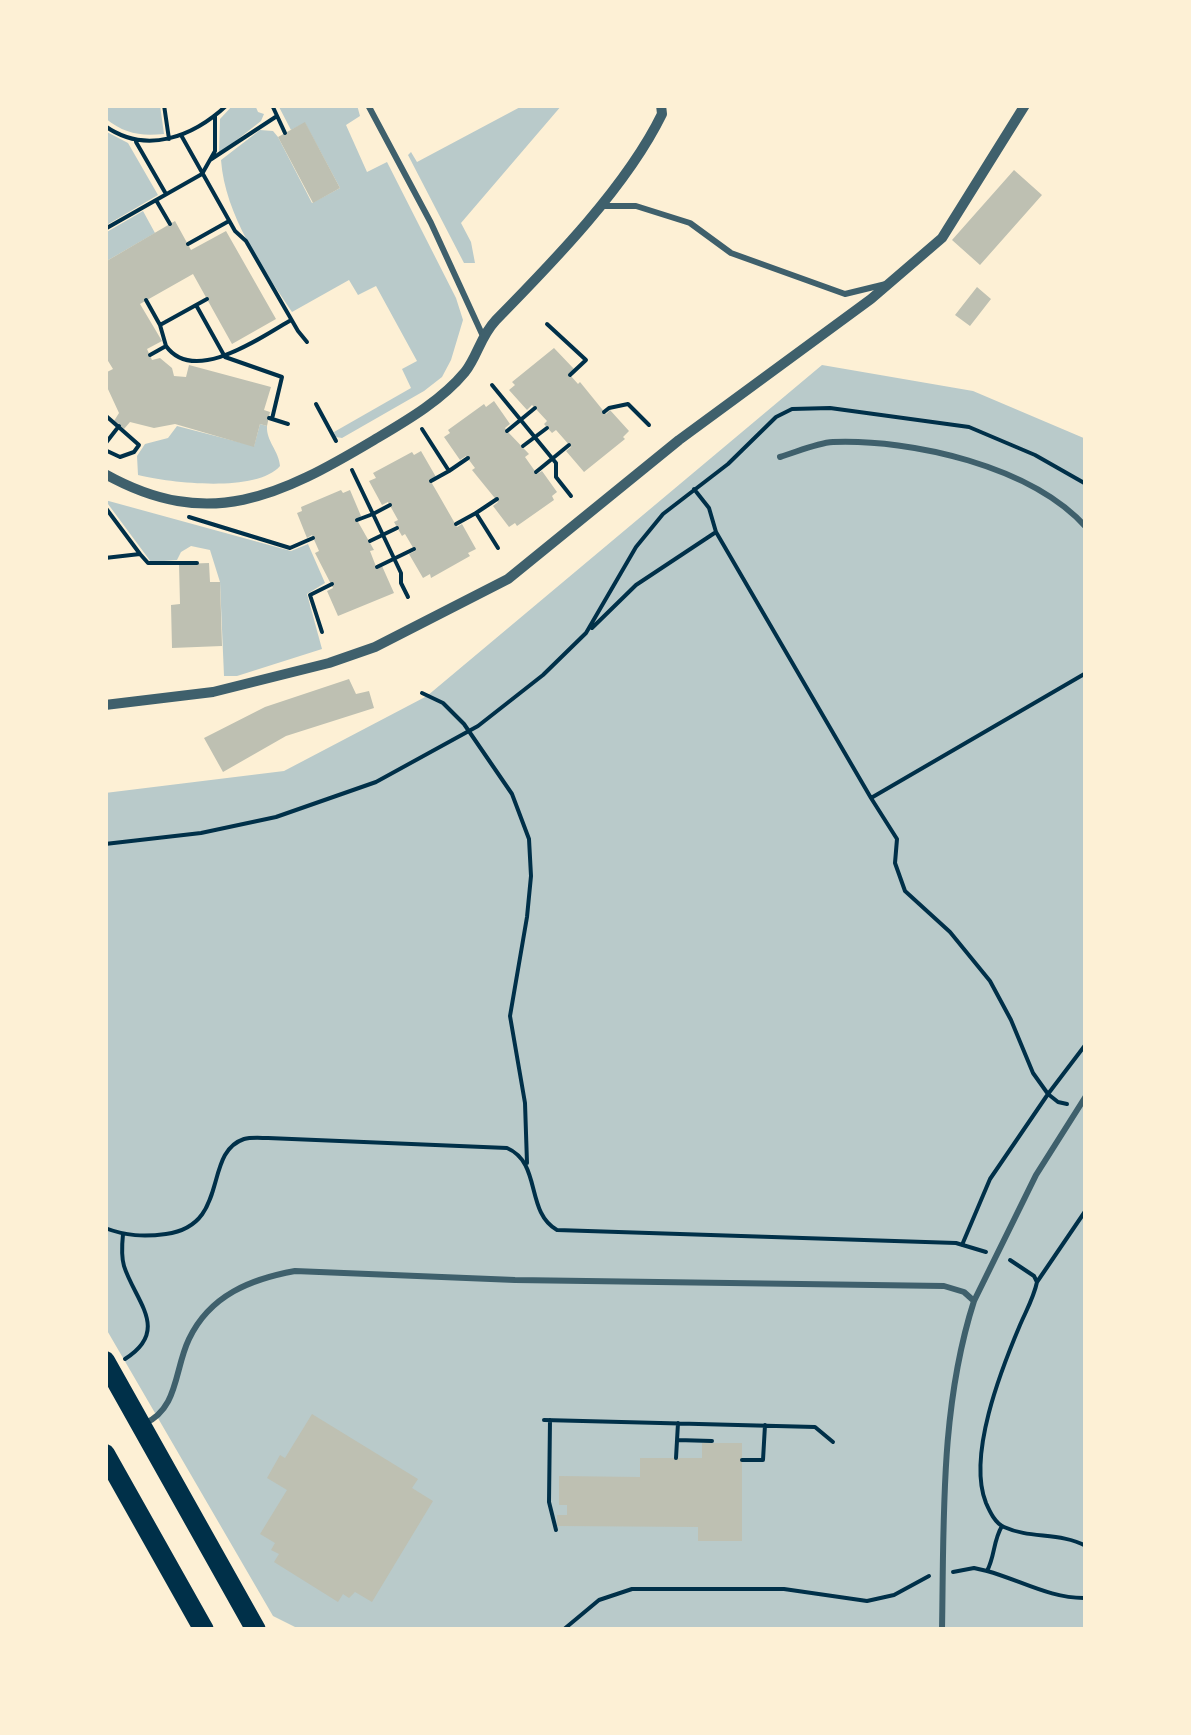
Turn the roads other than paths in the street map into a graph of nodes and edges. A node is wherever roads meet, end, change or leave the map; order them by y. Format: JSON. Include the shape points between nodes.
{"nodes":[{"id":1,"x":368,"y":105,"type":"edge"},
{"id":2,"x":661,"y":105,"type":"edge"},
{"id":3,"x":1025,"y":105,"type":"edge"},
{"id":4,"x":598,"y":206,"type":"junction"},
{"id":5,"x":889,"y":284,"type":"junction"},
{"id":6,"x":482,"y":334,"type":"junction"},
{"id":7,"x":780,"y":457,"type":"dead end"},
{"id":8,"x":105,"y":474,"type":"edge"},
{"id":9,"x":1086,"y":527,"type":"edge"},
{"id":10,"x":105,"y":705,"type":"edge"},
{"id":11,"x":1086,"y":1096,"type":"edge"},
{"id":12,"x":974,"y":1301,"type":"junction"},
{"id":13,"x":114,"y":1361,"type":"edge"},
{"id":14,"x":142,"y":1425,"type":"junction"},
{"id":15,"x":105,"y":1454,"type":"edge"},
{"id":16,"x":204,"y":1630,"type":"edge"},
{"id":17,"x":256,"y":1630,"type":"edge"},
{"id":18,"x":942,"y":1630,"type":"edge"}],
"edges":[{"from":1,"to":6,"type":"lane"},
{"from":2,"to":4,"type":"street","via":[[636,162]]},
{"from":3,"to":5,"type":"street","via":[[942,238]]},
{"from":4,"to":5,"type":"lane","via":[[636,206],[690,224],[731,253],[845,294]]},
{"from":4,"to":6,"type":"street"},
{"from":5,"to":10,"type":"street","via":[[679,440],[508,579],[375,648],[213,692]]},
{"from":6,"to":8,"type":"street","via":[[467,369],[437,399],[294,486],[196,505],[150,496]]},
{"from":7,"to":9,"type":"lane","via":[[829,442],[940,450],[1042,492]]},
{"from":11,"to":12,"type":"lane","via":[[1036,1175]]},
{"from":12,"to":14,"type":"lane","via":[[944,1286],[296,1271],[263,1276],[227,1293],[190,1338],[170,1403]]},
{"from":12,"to":18,"type":"lane","via":[[949,1404]]},
{"from":13,"to":14,"type":"highway"},
{"from":14,"to":17,"type":"highway"},
{"from":15,"to":16,"type":"highway"}]}
